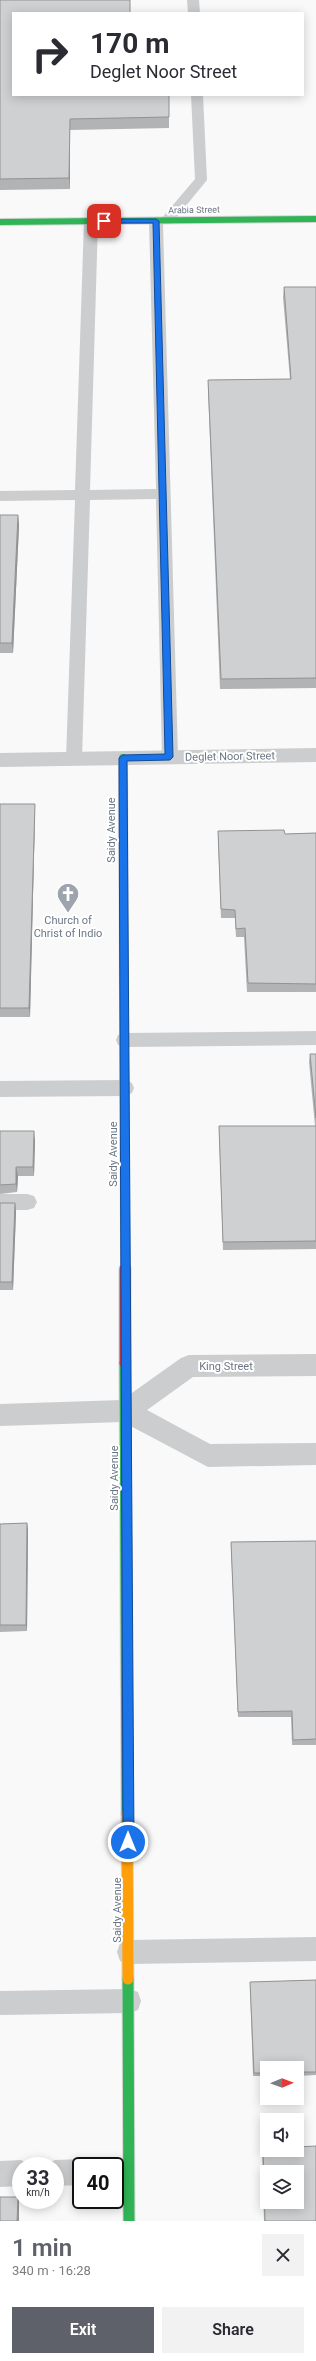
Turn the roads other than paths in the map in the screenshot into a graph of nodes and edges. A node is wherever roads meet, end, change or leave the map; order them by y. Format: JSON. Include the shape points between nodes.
{"nodes":[{"id":1,"x":193,"y":0,"type":"edge"},
{"id":2,"x":194,"y":12,"type":"edge"},
{"id":3,"x":197,"y":96,"type":"edge"},
{"id":4,"x":316,"y":219,"type":"edge"},
{"id":5,"x":91,"y":221,"type":"junction"},
{"id":6,"x":161,"y":221,"type":"junction"},
{"id":7,"x":0,"y":222,"type":"edge"},
{"id":8,"x":163,"y":494,"type":"junction"},
{"id":9,"x":0,"y":496,"type":"edge"},
{"id":10,"x":82,"y":496,"type":"junction"},
{"id":11,"x":316,"y":755,"type":"edge"},
{"id":12,"x":170,"y":757,"type":"junction"},
{"id":13,"x":74,"y":758,"type":"junction"},
{"id":14,"x":123,"y":758,"type":"junction"},
{"id":15,"x":0,"y":760,"type":"edge"},
{"id":16,"x":316,"y":1038,"type":"edge"},
{"id":17,"x":125,"y":1040,"type":"junction"},
{"id":18,"x":125,"y":1088,"type":"junction"},
{"id":19,"x":0,"y":1089,"type":"edge"},
{"id":20,"x":0,"y":1202,"type":"edge"},
{"id":21,"x":27,"y":1202,"type":"dead end"},
{"id":22,"x":316,"y":1365,"type":"edge"},
{"id":23,"x":126,"y":1411,"type":"junction"},
{"id":24,"x":0,"y":1415,"type":"edge"},
{"id":25,"x":316,"y":1454,"type":"edge"},
{"id":26,"x":316,"y":1949,"type":"edge"},
{"id":27,"x":129,"y":1952,"type":"junction"},
{"id":28,"x":129,"y":2001,"type":"junction"},
{"id":29,"x":0,"y":2003,"type":"edge"},
{"id":30,"x":123,"y":2157,"type":"edge"},
{"id":31,"x":0,"y":2174,"type":"edge"},
{"id":32,"x":12,"y":2174,"type":"edge"},
{"id":33,"x":124,"y":2185,"type":"edge"},
{"id":34,"x":129,"y":2221,"type":"edge"}],
"edges":[{"from":1,"to":2,"type":"lane"},
{"from":3,"to":6,"type":"lane","via":[[201,180]]},
{"from":4,"to":6,"type":"street","name":"Arabia Street"},
{"from":5,"to":6,"type":"street","name":"Arabia Street"},
{"from":5,"to":7,"type":"street","name":"Arabia Street"},
{"from":5,"to":10,"type":"lane"},
{"from":6,"to":8,"type":"lane"},
{"from":8,"to":10,"type":"lane"},
{"from":8,"to":12,"type":"lane"},
{"from":9,"to":10,"type":"lane"},
{"from":10,"to":13,"type":"lane"},
{"from":11,"to":12,"type":"street","name":"Deglet Noor Street"},
{"from":12,"to":14,"type":"street","name":"Deglet Noor Street"},
{"from":13,"to":14,"type":"street","name":"Deglet Noor Street"},
{"from":13,"to":15,"type":"street","name":"Deglet Noor Street"},
{"from":14,"to":17,"type":"street","name":"Saidy Avenue"},
{"from":16,"to":17,"type":"lane"},
{"from":17,"to":18,"type":"street","name":"Saidy Avenue"},
{"from":18,"to":19,"type":"lane"},
{"from":18,"to":23,"type":"street","name":"Saidy Avenue"},
{"from":20,"to":21,"type":"lane"},
{"from":22,"to":23,"type":"street","name":"King Street","via":[[189,1366]]},
{"from":23,"to":24,"type":"street"},
{"from":23,"to":25,"type":"street","via":[[208,1456]]},
{"from":23,"to":27,"type":"street","name":"Saidy Avenue"},
{"from":26,"to":27,"type":"lane"},
{"from":27,"to":28,"type":"street","name":"Saidy Avenue"},
{"from":28,"to":29,"type":"lane"},
{"from":28,"to":30,"type":"street","name":"Saidy Avenue"},
{"from":31,"to":32,"type":"lane"},
{"from":33,"to":34,"type":"street","name":"Saidy Avenue"}]}
